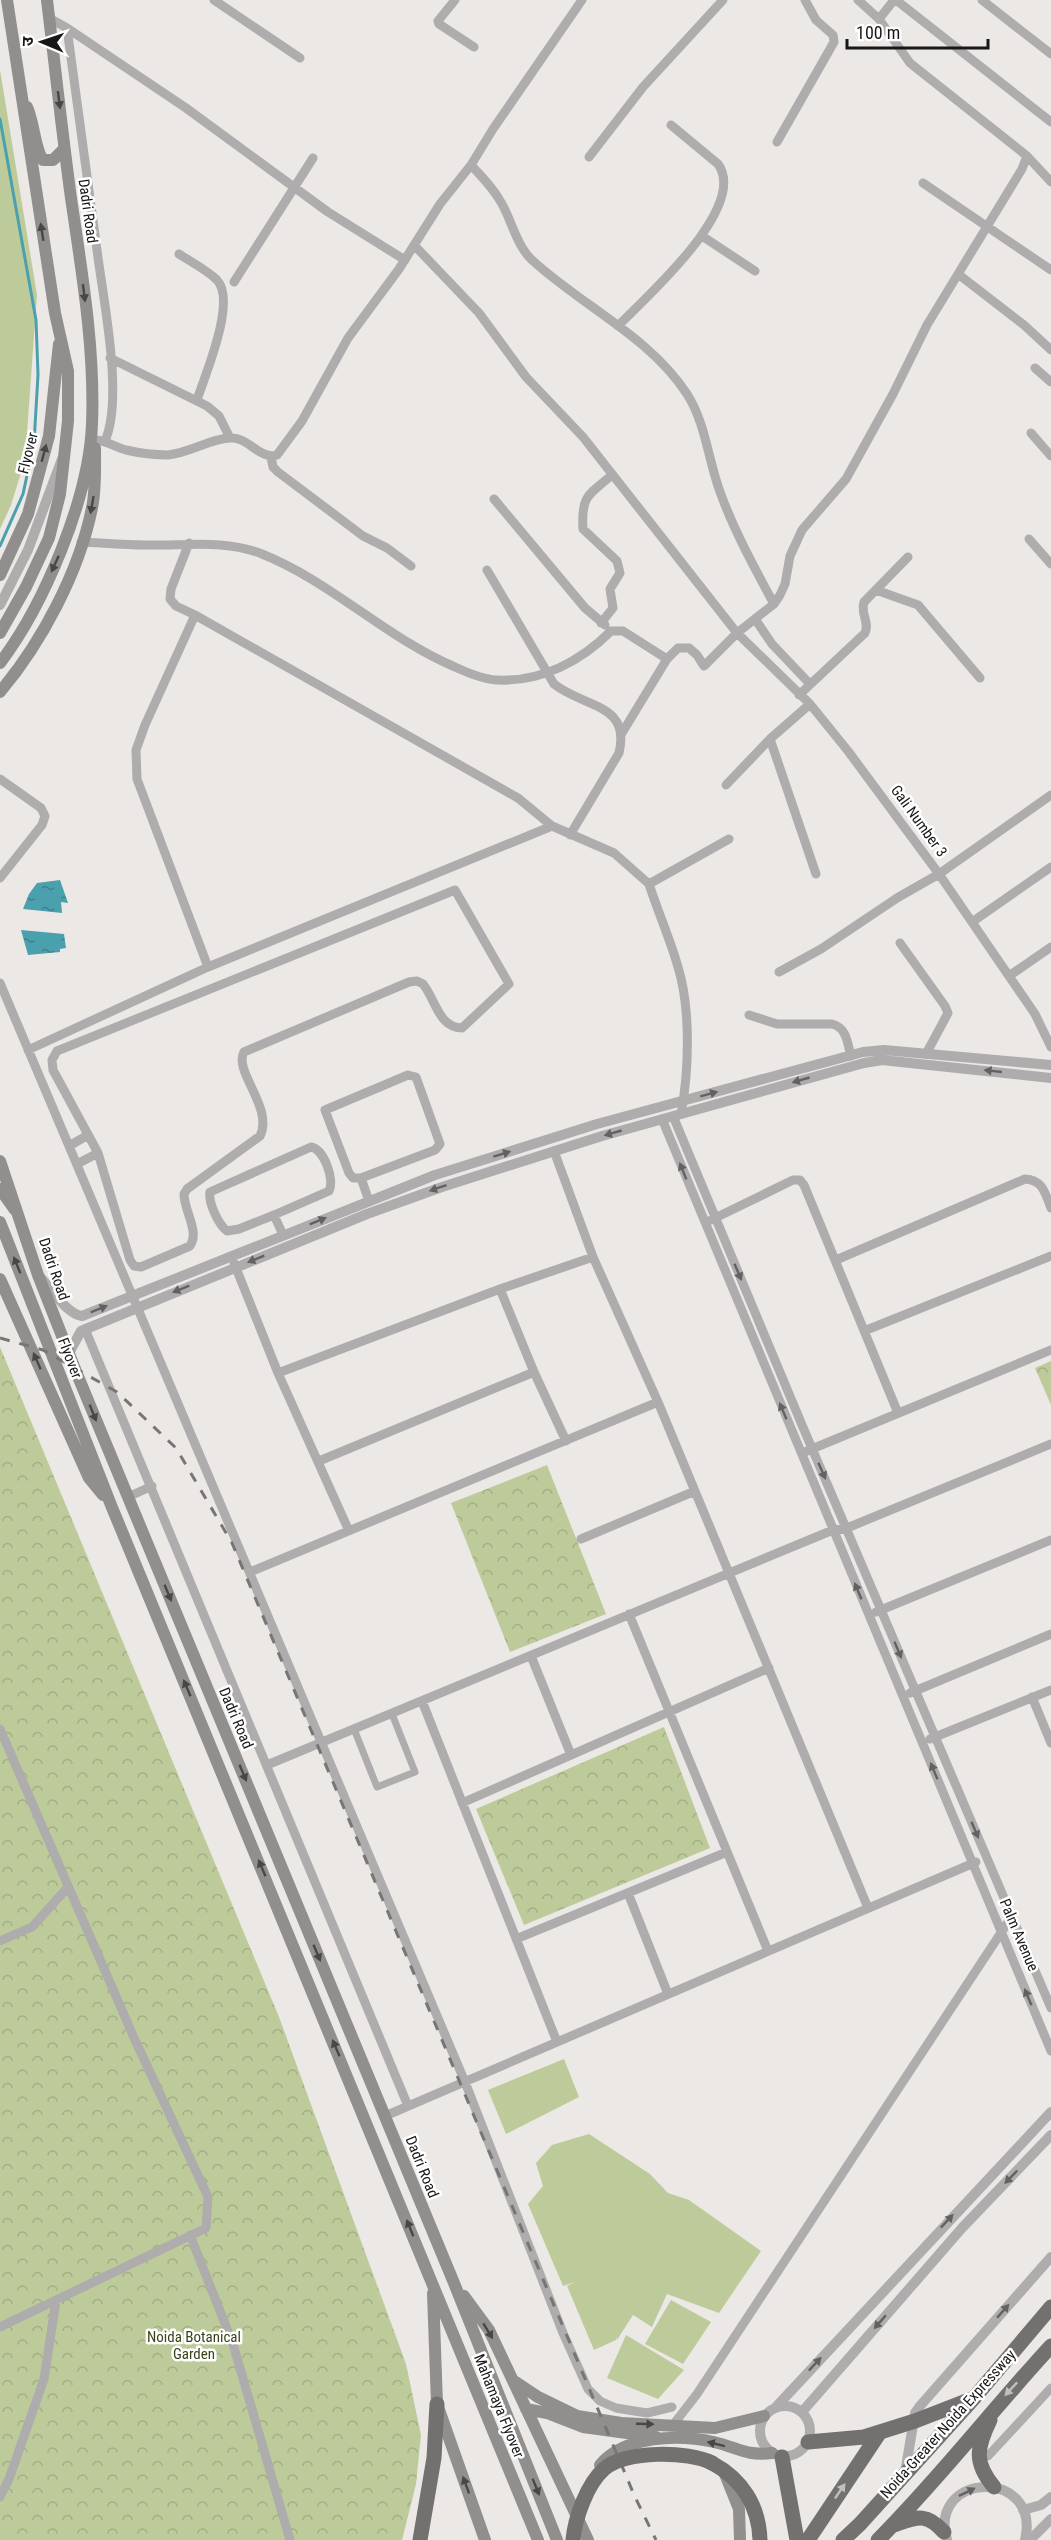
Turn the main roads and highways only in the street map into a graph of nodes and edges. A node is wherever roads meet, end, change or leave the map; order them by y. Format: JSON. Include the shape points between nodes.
{"nodes":[{"id":1,"x":7,"y":0,"type":"edge"},
{"id":2,"x":47,"y":0,"type":"edge"},
{"id":3,"x":21,"y":96,"type":"junction"},
{"id":4,"x":64,"y":149,"type":"junction"},
{"id":5,"x":61,"y":331,"type":"junction"},
{"id":6,"x":92,"y":426,"type":"junction"},
{"id":7,"x":0,"y":575,"type":"edge"},
{"id":8,"x":0,"y":633,"type":"edge"},
{"id":9,"x":0,"y":663,"type":"edge"},
{"id":10,"x":0,"y":692,"type":"edge"},
{"id":11,"x":0,"y":1161,"type":"edge"},
{"id":12,"x":0,"y":1189,"type":"edge"},
{"id":13,"x":20,"y":1216,"type":"junction"},
{"id":14,"x":0,"y":1222,"type":"edge"},
{"id":15,"x":0,"y":1279,"type":"edge"},
{"id":16,"x":111,"y":1505,"type":"junction"},
{"id":17,"x":432,"y":2282,"type":"junction"},
{"id":18,"x":454,"y":2283,"type":"junction"},
{"id":19,"x":1051,"y":2307,"type":"edge"},
{"id":20,"x":1051,"y":2346,"type":"edge"},
{"id":21,"x":513,"y":2380,"type":"junction"},
{"id":22,"x":974,"y":2398,"type":"junction"},
{"id":23,"x":437,"y":2404,"type":"junction"},
{"id":24,"x":996,"y":2406,"type":"junction"},
{"id":25,"x":526,"y":2409,"type":"junction"},
{"id":26,"x":764,"y":2416,"type":"road end"},
{"id":27,"x":880,"y":2432,"type":"junction"},
{"id":28,"x":663,"y":2437,"type":"junction"},
{"id":29,"x":808,"y":2442,"type":"road end"},
{"id":30,"x":777,"y":2455,"type":"joint"},
{"id":31,"x":718,"y":2466,"type":"junction"},
{"id":32,"x":994,"y":2487,"type":"road end"},
{"id":33,"x":572,"y":2508,"type":"junction"},
{"id":34,"x":892,"y":2525,"type":"junction"},
{"id":35,"x":945,"y":2536,"type":"edge"},
{"id":36,"x":420,"y":2540,"type":"edge"},
{"id":37,"x":485,"y":2540,"type":"edge"},
{"id":38,"x":538,"y":2540,"type":"edge"},
{"id":39,"x":557,"y":2540,"type":"edge"},
{"id":40,"x":573,"y":2540,"type":"edge"},
{"id":41,"x":588,"y":2540,"type":"edge"},
{"id":42,"x":740,"y":2540,"type":"edge"},
{"id":43,"x":760,"y":2540,"type":"edge"},
{"id":44,"x":797,"y":2540,"type":"edge"},
{"id":45,"x":808,"y":2540,"type":"edge"},
{"id":46,"x":843,"y":2540,"type":"edge"},
{"id":47,"x":878,"y":2540,"type":"edge"}],
"edges":[{"from":1,"to":3,"type":"main road"},
{"from":2,"to":4,"type":"main road","name":"Dadri Road","one_way":true},
{"from":3,"to":4,"type":"main road","via":[[34,122],[40,156],[53,160]]},
{"from":5,"to":3,"type":"main road","one_way":true},
{"from":4,"to":6,"type":"main road","name":"Dadri Road","one_way":true,"via":[[89,328]]},
{"from":7,"to":5,"type":"main road","name":"Flyover","one_way":true,"via":[[28,514],[49,436]]},
{"from":5,"to":8,"type":"main road","via":[[68,371],[68,421],[60,494],[49,538]]},
{"from":6,"to":9,"type":"main road","one_way":true,"via":[[84,474],[63,547],[20,636]]},
{"from":6,"to":10,"type":"main road","one_way":true,"via":[[100,441],[92,507],[81,542],[53,614]]},
{"from":11,"to":13,"type":"main road","name":"Dadri Road"},
{"from":12,"to":13,"type":"main road"},
{"from":13,"to":18,"type":"main road","name":"Dadri Road","one_way":true,"via":[[69,1353]]},
{"from":16,"to":14,"type":"main road","name":"Flyover","one_way":true},
{"from":16,"to":15,"type":"main road","one_way":true,"via":[[88,1478]]},
{"from":17,"to":16,"type":"main road","one_way":true},
{"from":17,"to":23,"type":"main road"},
{"from":17,"to":38,"type":"main road","name":"Mahamaya Flyover"},
{"from":18,"to":21,"type":"main road","one_way":true,"via":[[489,2330]]},
{"from":18,"to":39,"type":"main road","name":"Mahamaya Flyover","one_way":true},
{"from":19,"to":22,"type":"highway","name":"Noida-Greater Noida Expressway"},
{"from":20,"to":24,"type":"highway","name":"Noida-Greater Noida Expressway","one_way":true},
{"from":21,"to":25,"type":"main road"},
{"from":21,"to":26,"type":"main road","one_way":true,"via":[[577,2416],[621,2423],[715,2428]]},
{"from":22,"to":27,"type":"highway"},
{"from":22,"to":46,"type":"highway","name":"Noida-Greater Noida Expressway"},
{"from":23,"to":36,"type":"highway","via":[[434,2458]]},
{"from":37,"to":23,"type":"main road","one_way":true},
{"from":24,"to":32,"type":"highway","via":[[979,2452],[984,2475]]},
{"from":24,"to":34,"type":"highway","name":"Noida-Greater Noida Expressway"},
{"from":25,"to":28,"type":"main road","via":[[583,2427]]},
{"from":25,"to":33,"type":"main road"},
{"from":27,"to":29,"type":"highway","via":[[864,2438]]},
{"from":45,"to":27,"type":"highway","one_way":true},
{"from":30,"to":28,"type":"main road","one_way":true,"via":[[753,2455],[713,2442]]},
{"from":28,"to":33,"type":"main road","via":[[624,2448],[604,2461],[580,2490]]},
{"from":30,"to":44,"type":"highway"},
{"from":31,"to":40,"type":"highway","bridge":true,"via":[[686,2454],[655,2454],[604,2468],[580,2508]]},
{"from":31,"to":42,"type":"main road","via":[[739,2509]]},
{"from":31,"to":43,"type":"highway","via":[[738,2481],[752,2501]]},
{"from":33,"to":41,"type":"main road"},
{"from":34,"to":35,"type":"highway","via":[[919,2517],[934,2520]]},
{"from":34,"to":47,"type":"highway","name":"Noida-Greater Noida Expressway"}]}
